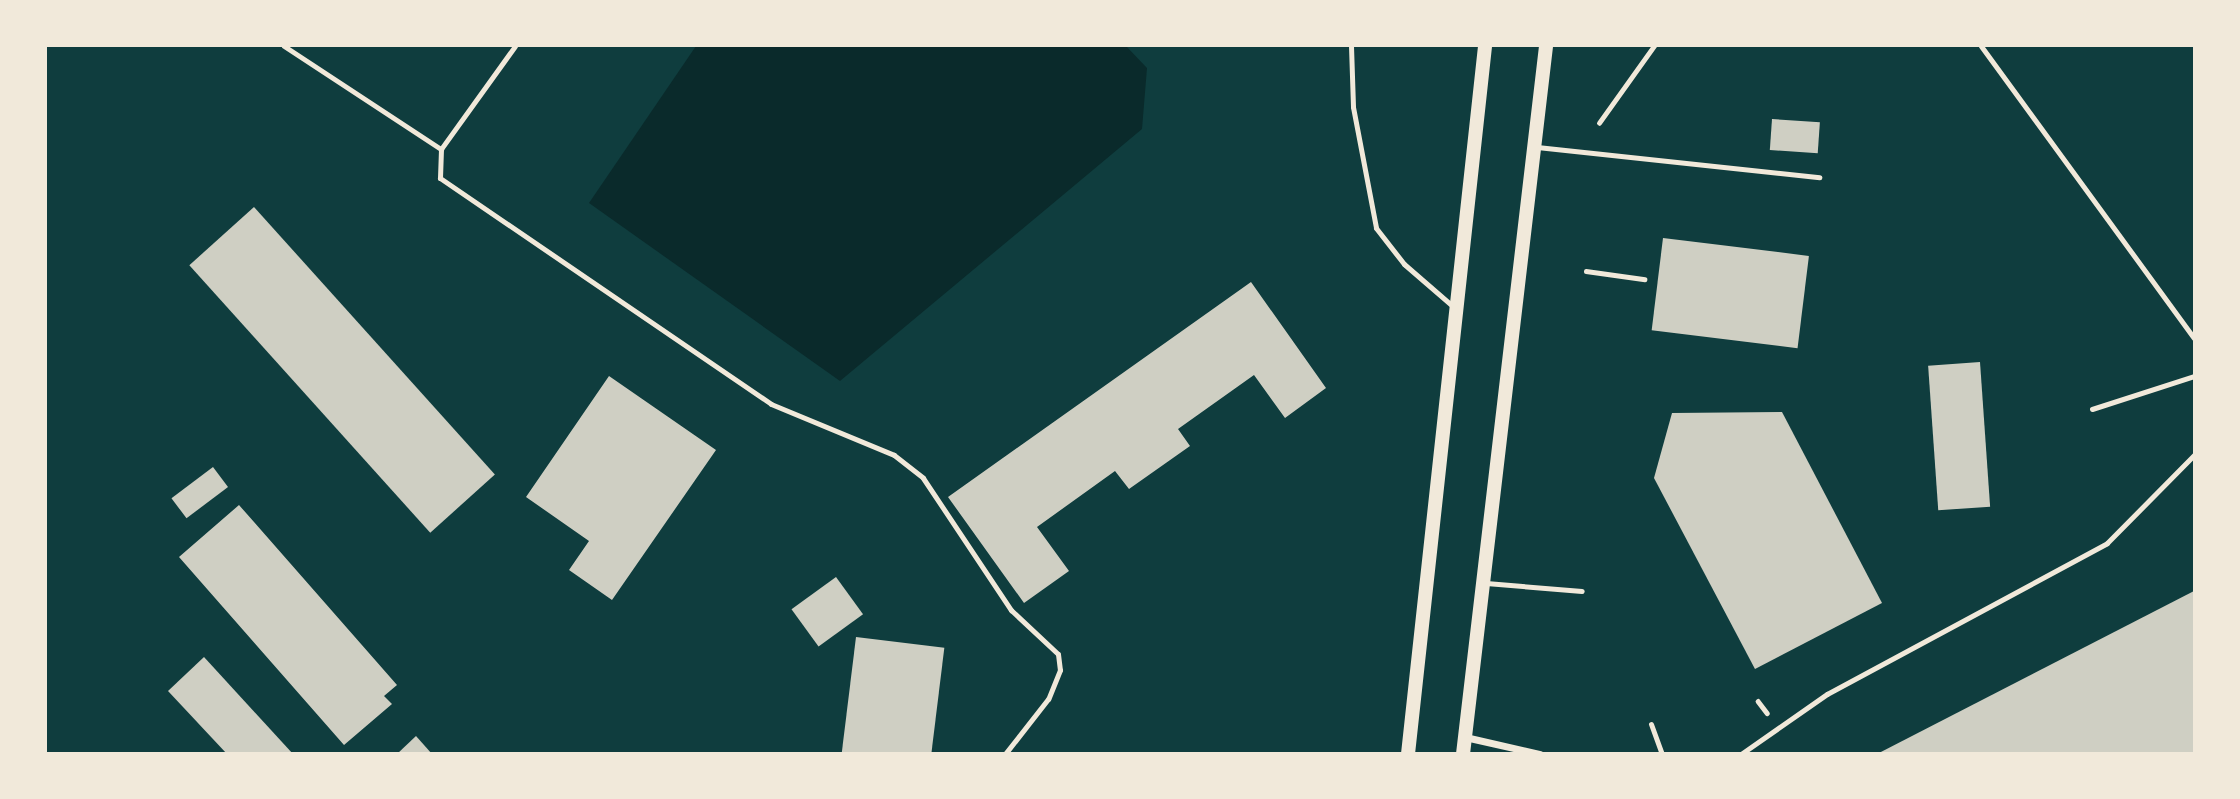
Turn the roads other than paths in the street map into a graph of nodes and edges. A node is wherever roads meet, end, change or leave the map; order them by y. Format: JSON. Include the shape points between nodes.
{"nodes":[{"id":1,"x":284,"y":46,"type":"edge"},
{"id":2,"x":515,"y":46,"type":"edge"},
{"id":3,"x":1351,"y":46,"type":"edge"},
{"id":4,"x":1485,"y":46,"type":"edge"},
{"id":5,"x":1546,"y":46,"type":"edge"},
{"id":6,"x":1981,"y":46,"type":"edge"},
{"id":7,"x":1534,"y":147,"type":"junction"},
{"id":8,"x":441,"y":149,"type":"junction"},
{"id":9,"x":1819,"y":177,"type":"dead end"},
{"id":10,"x":1457,"y":310,"type":"junction"},
{"id":11,"x":2194,"y":338,"type":"edge"},
{"id":12,"x":2194,"y":376,"type":"edge"},
{"id":13,"x":2092,"y":409,"type":"dead end"},
{"id":14,"x":2194,"y":455,"type":"edge"},
{"id":15,"x":1483,"y":582,"type":"junction"},
{"id":16,"x":1582,"y":591,"type":"dead end"},
{"id":17,"x":1651,"y":723,"type":"dead end"},
{"id":18,"x":1465,"y":737,"type":"junction"},
{"id":19,"x":1005,"y":754,"type":"edge"},
{"id":20,"x":1408,"y":754,"type":"edge"},
{"id":21,"x":1463,"y":754,"type":"edge"},
{"id":22,"x":1540,"y":754,"type":"edge"},
{"id":23,"x":1662,"y":754,"type":"edge"},
{"id":24,"x":1741,"y":754,"type":"edge"}],
"edges":[{"from":1,"to":8,"type":"lane"},
{"from":2,"to":8,"type":"lane"},
{"from":3,"to":10,"type":"lane","via":[[1353,107],[1376,228],[1404,264]]},
{"from":4,"to":10,"type":"main road"},
{"from":5,"to":7,"type":"main road"},
{"from":6,"to":11,"type":"lane"},
{"from":7,"to":9,"type":"lane"},
{"from":7,"to":15,"type":"main road"},
{"from":8,"to":19,"type":"lane","via":[[440,178],[771,404],[894,455],[923,478],[1011,610],[1058,654],[1060,670],[1048,699]]},
{"from":10,"to":20,"type":"main road"},
{"from":12,"to":13,"type":"lane"},
{"from":14,"to":24,"type":"lane","via":[[2107,543],[1827,694]]},
{"from":15,"to":16,"type":"lane"},
{"from":15,"to":18,"type":"main road"},
{"from":17,"to":23,"type":"lane"},
{"from":18,"to":21,"type":"main road"},
{"from":18,"to":22,"type":"street"}]}
